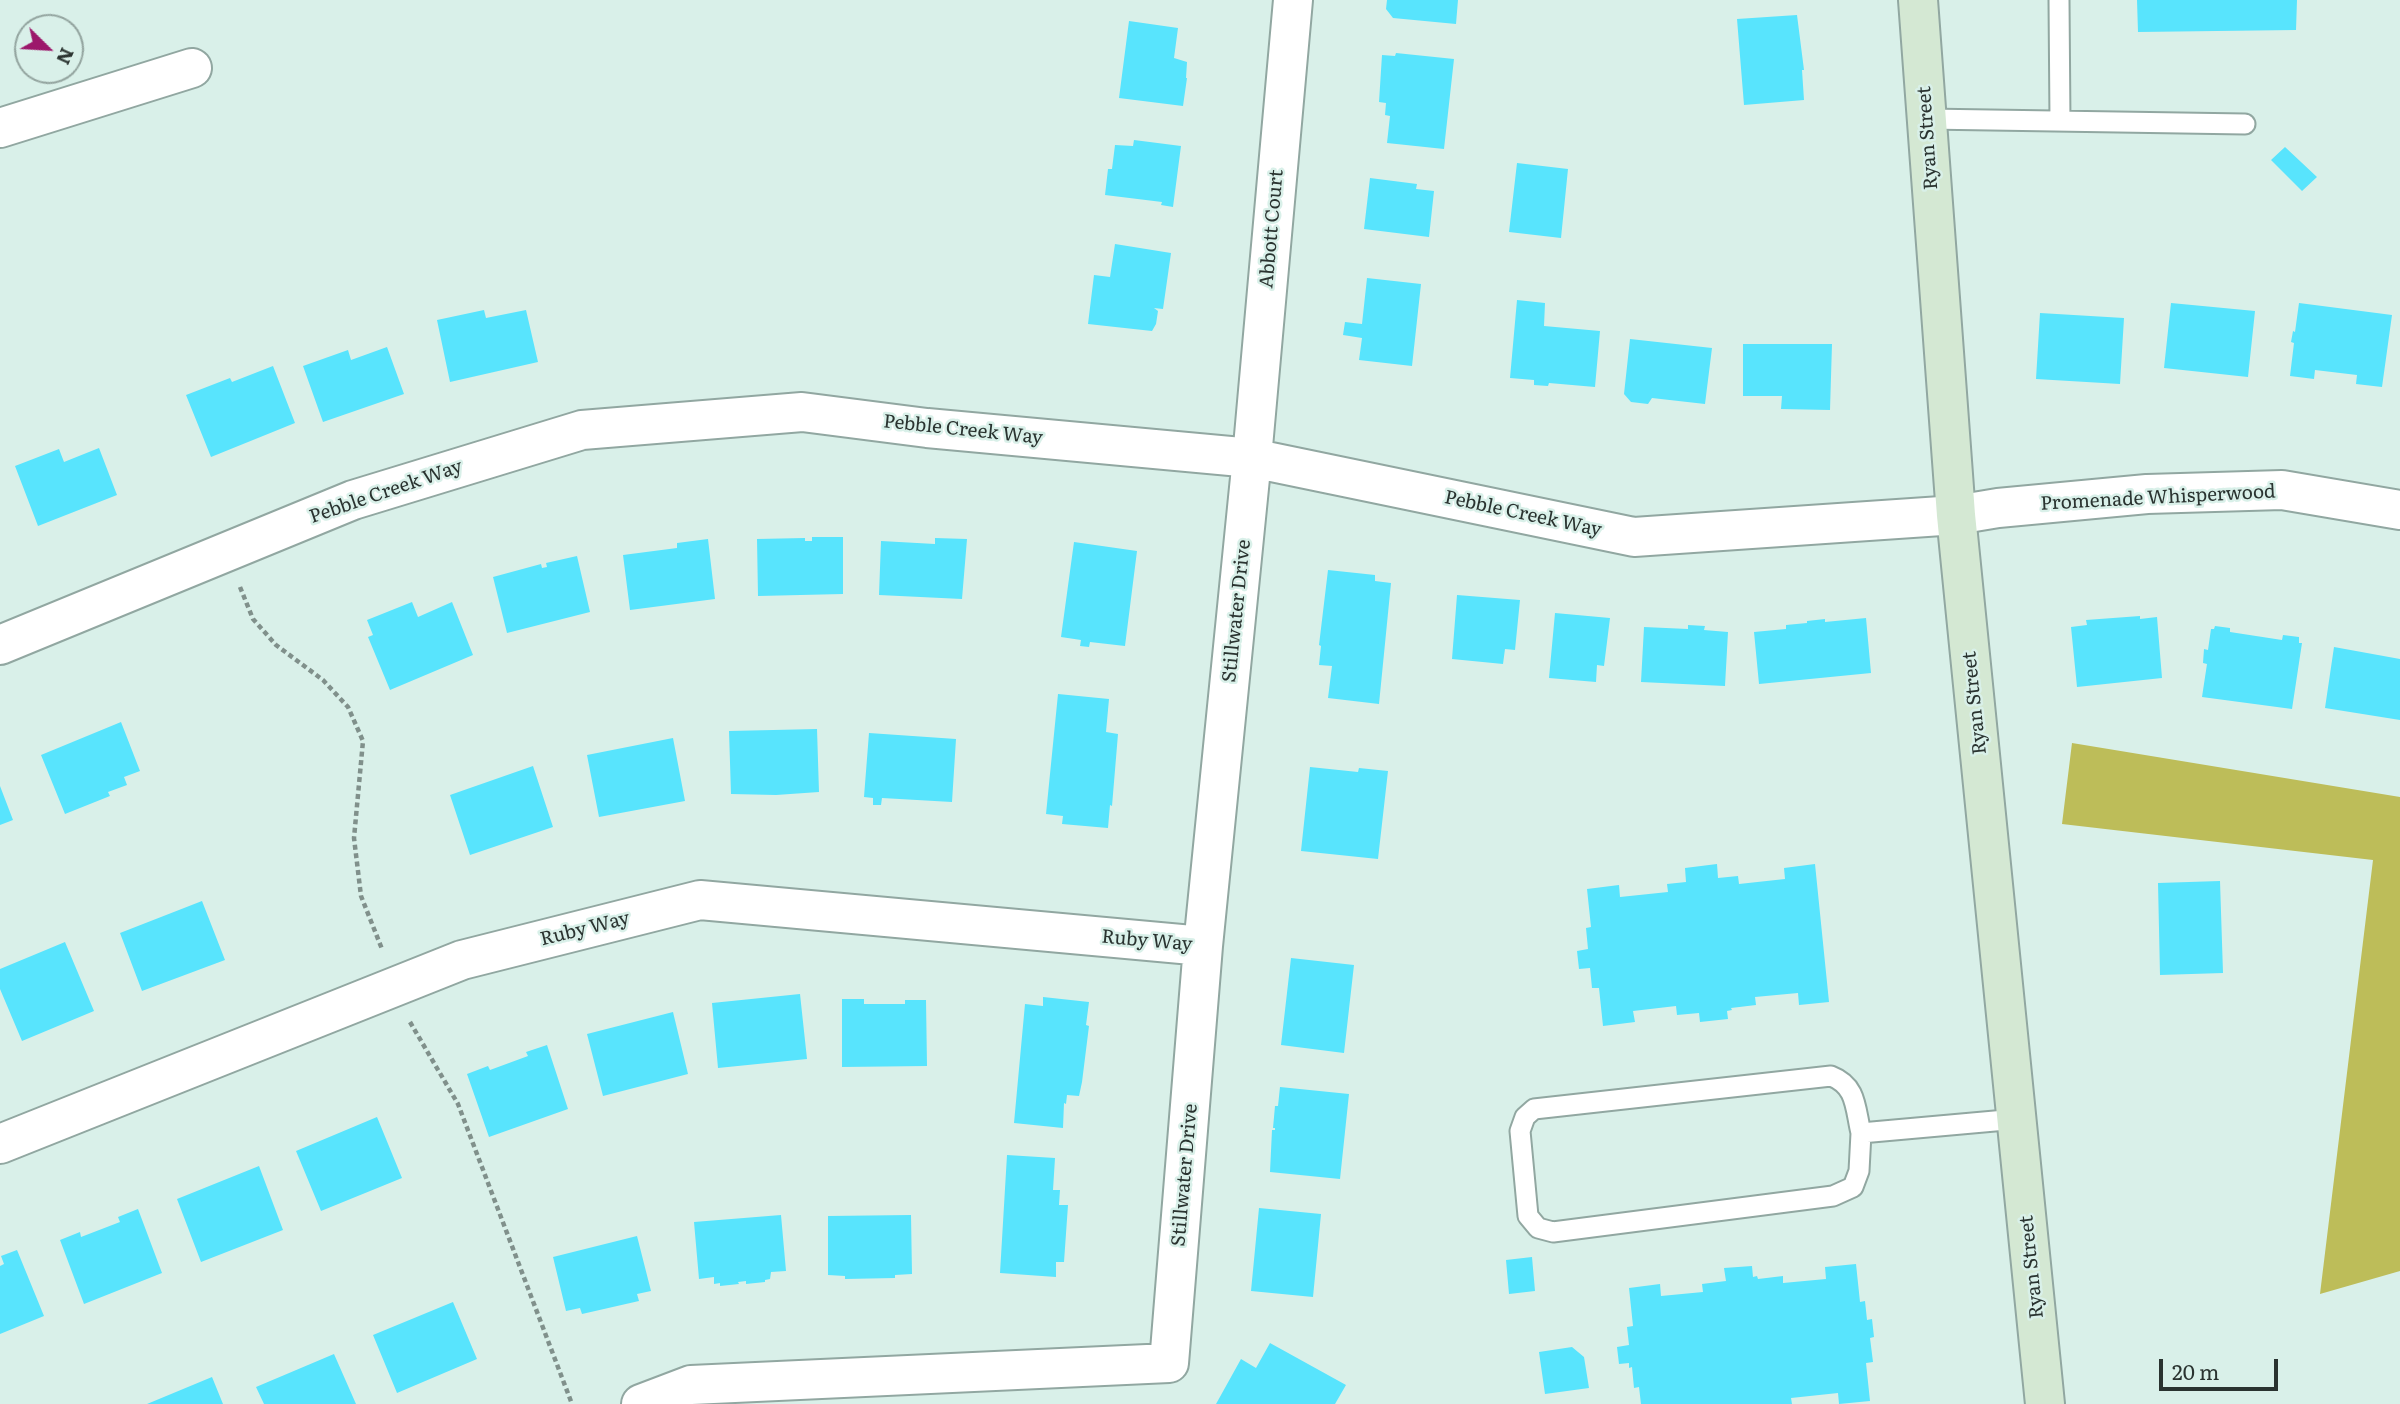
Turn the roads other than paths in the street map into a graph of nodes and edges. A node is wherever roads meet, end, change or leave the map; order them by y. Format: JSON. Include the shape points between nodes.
{"nodes":[{"id":1,"x":1293,"y":0,"type":"edge"},
{"id":2,"x":1918,"y":0,"type":"edge"},
{"id":3,"x":2059,"y":0,"type":"edge"},
{"id":4,"x":191,"y":68,"type":"dead end"},
{"id":5,"x":1927,"y":119,"type":"junction"},
{"id":6,"x":2060,"y":121,"type":"junction"},
{"id":7,"x":2245,"y":124,"type":"dead end"},
{"id":8,"x":0,"y":128,"type":"edge"},
{"id":9,"x":1252,"y":458,"type":"junction"},
{"id":10,"x":2400,"y":510,"type":"edge"},
{"id":11,"x":1956,"y":515,"type":"junction"},
{"id":12,"x":0,"y":645,"type":"edge"},
{"id":13,"x":1203,"y":946,"type":"junction"},
{"id":14,"x":2017,"y":1119,"type":"junction"},
{"id":15,"x":1861,"y":1133,"type":"junction"},
{"id":16,"x":0,"y":1144,"type":"edge"},
{"id":17,"x":641,"y":1404,"type":"edge"},
{"id":18,"x":2045,"y":1404,"type":"edge"}],
"edges":[{"from":1,"to":9,"type":"street","name":"Abbott Court"},
{"from":2,"to":5,"type":"street","name":"Ryan Street"},
{"from":3,"to":6,"type":"lane"},
{"from":4,"to":8,"type":"street"},
{"from":5,"to":6,"type":"lane"},
{"from":5,"to":11,"type":"street","name":"Ryan Street"},
{"from":6,"to":7,"type":"lane"},
{"from":9,"to":11,"type":"street","name":"Pebble Creek Way","via":[[1634,537]]},
{"from":9,"to":12,"type":"street","name":"Pebble Creek Way","via":[[802,412],[582,430],[353,500]]},
{"from":9,"to":13,"type":"street","name":"Stillwater Drive"},
{"from":10,"to":11,"type":"street","name":"Promenade Whisperwood","via":[[2283,490],[2147,494]]},
{"from":11,"to":14,"type":"street","name":"Ryan Street"},
{"from":13,"to":16,"type":"street","name":"Ruby Way","via":[[700,900],[462,960]]},
{"from":13,"to":17,"type":"street","name":"Stillwater Drive","via":[[1169,1363],[691,1385]]},
{"from":14,"to":15,"type":"lane"},
{"from":14,"to":18,"type":"street","name":"Ryan Street"},
{"from":15,"to":15,"type":"lane","via":[[1859,1171],[1853,1187],[1833,1196],[1553,1232],[1538,1228],[1528,1216],[1520,1131],[1534,1109],[1831,1076],[1852,1092]]}]}
